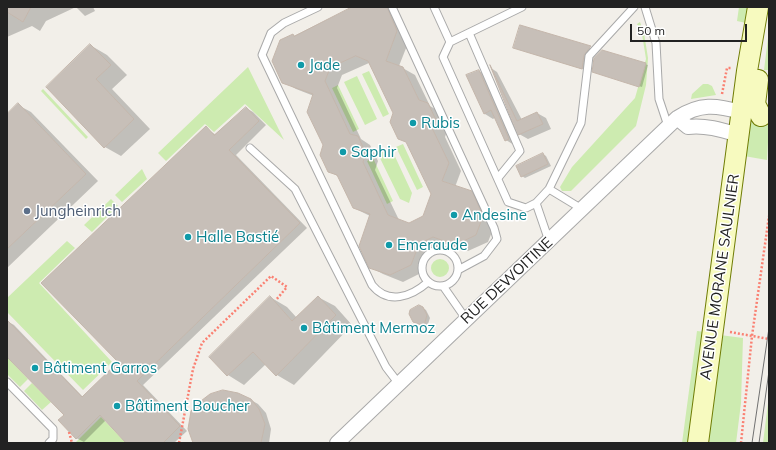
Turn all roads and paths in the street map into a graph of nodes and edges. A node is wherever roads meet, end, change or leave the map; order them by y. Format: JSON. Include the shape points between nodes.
{"nodes":[{"id":1,"x":318,"y":7,"type":"edge"},
{"id":2,"x":392,"y":7,"type":"edge"},
{"id":3,"x":434,"y":7,"type":"edge"},
{"id":4,"x":522,"y":7,"type":"edge"},
{"id":5,"x":634,"y":7,"type":"edge"},
{"id":6,"x":645,"y":7,"type":"edge"},
{"id":7,"x":757,"y":13,"type":"edge"},
{"id":8,"x":469,"y":33,"type":"junction"},
{"id":9,"x":450,"y":42,"type":"junction"},
{"id":10,"x":742,"y":112,"type":"junction"},
{"id":11,"x":765,"y":116,"type":"edge"},
{"id":12,"x":672,"y":122,"type":"junction"},
{"id":13,"x":739,"y":135,"type":"junction"},
{"id":14,"x":250,"y":148,"type":"dead end"},
{"id":15,"x":498,"y":178,"type":"junction"},
{"id":16,"x":549,"y":189,"type":"junction"},
{"id":17,"x":536,"y":203,"type":"junction"},
{"id":18,"x":582,"y":209,"type":"junction"},
{"id":19,"x":769,"y":216,"type":"edge"},
{"id":20,"x":550,"y":241,"type":"junction"},
{"id":21,"x":458,"y":270,"type":"junction"},
{"id":22,"x":428,"y":282,"type":"junction"},
{"id":23,"x":443,"y":286,"type":"junction"},
{"id":24,"x":276,"y":300,"type":"dead end"},
{"id":25,"x":466,"y":319,"type":"junction"},
{"id":26,"x":713,"y":330,"type":"junction"},
{"id":27,"x":752,"y":336,"type":"junction"},
{"id":28,"x":769,"y":339,"type":"edge"},
{"id":29,"x":7,"y":382,"type":"edge"},
{"id":30,"x":399,"y":384,"type":"junction"},
{"id":31,"x":69,"y":432,"type":"dead end"},
{"id":32,"x":49,"y":443,"type":"edge"},
{"id":33,"x":72,"y":443,"type":"edge"},
{"id":34,"x":179,"y":443,"type":"edge"},
{"id":35,"x":337,"y":443,"type":"edge"},
{"id":36,"x":698,"y":443,"type":"edge"},
{"id":37,"x":741,"y":443,"type":"edge"}],
"edges":[{"from":1,"to":22,"type":"lane","via":[[271,32],[262,55],[372,285],[382,294],[401,298],[422,288]]},
{"from":2,"to":21,"type":"lane","via":[[494,228],[496,239],[484,256]]},
{"from":3,"to":9,"type":"lane"},
{"from":4,"to":8,"type":"lane"},
{"from":5,"to":16,"type":"lane","via":[[589,56],[581,123]]},
{"from":6,"to":12,"type":"lane","via":[[656,43],[659,99]]},
{"from":7,"to":10,"type":"main road","name":"AVENUE MORANE SAULNIER"},
{"from":7,"to":11,"type":"main road","name":"AVENUE MORANE SAULNIER","via":[[764,33],[755,104]]},
{"from":8,"to":9,"type":"lane"},
{"from":8,"to":15,"type":"lane","via":[[520,151]]},
{"from":9,"to":15,"type":"lane","via":[[443,57]]},
{"from":10,"to":11,"type":"main road","name":"AVENUE MORANE SAULNIER"},
{"from":10,"to":12,"type":"street","name":"RUE DEWOITINE","via":[[720,106],[702,107]]},
{"from":10,"to":13,"type":"main road","name":"AVENUE MORANE SAULNIER"},
{"from":12,"to":13,"type":"street","via":[[688,127],[717,128]]},
{"from":12,"to":18,"type":"street","name":"RUE DEWOITINE"},
{"from":13,"to":26,"type":"main road","name":"AVENUE MORANE SAULNIER"},
{"from":14,"to":30,"type":"lane","via":[[295,189],[386,367]]},
{"from":15,"to":17,"type":"lane","via":[[508,202],[526,208]]},
{"from":16,"to":17,"type":"lane"},
{"from":16,"to":18,"type":"lane"},
{"from":17,"to":20,"type":"lane"},
{"from":18,"to":20,"type":"street","name":"RUE DEWOITINE"},
{"from":19,"to":27,"type":"path"},
{"from":20,"to":25,"type":"street","name":"RUE DEWOITINE"},
{"from":21,"to":22,"type":"lane","via":[[452,255],[435,251],[422,263],[423,275]]},
{"from":21,"to":23,"type":"lane","via":[[453,280]]},
{"from":22,"to":23,"type":"lane"},
{"from":23,"to":25,"type":"lane"},
{"from":24,"to":34,"type":"path","via":[[287,287],[272,276],[202,343],[193,369]]},
{"from":25,"to":30,"type":"street","name":"RUE DEWOITINE"},
{"from":26,"to":27,"type":"path"},
{"from":26,"to":36,"type":"main road","name":"AVENUE MORANE SAULNIER"},
{"from":27,"to":28,"type":"path"},
{"from":27,"to":37,"type":"path"},
{"from":29,"to":32,"type":"lane","via":[[53,429],[53,439]]},
{"from":30,"to":35,"type":"street","name":"RUE DEWOITINE"},
{"from":31,"to":33,"type":"path"}]}
